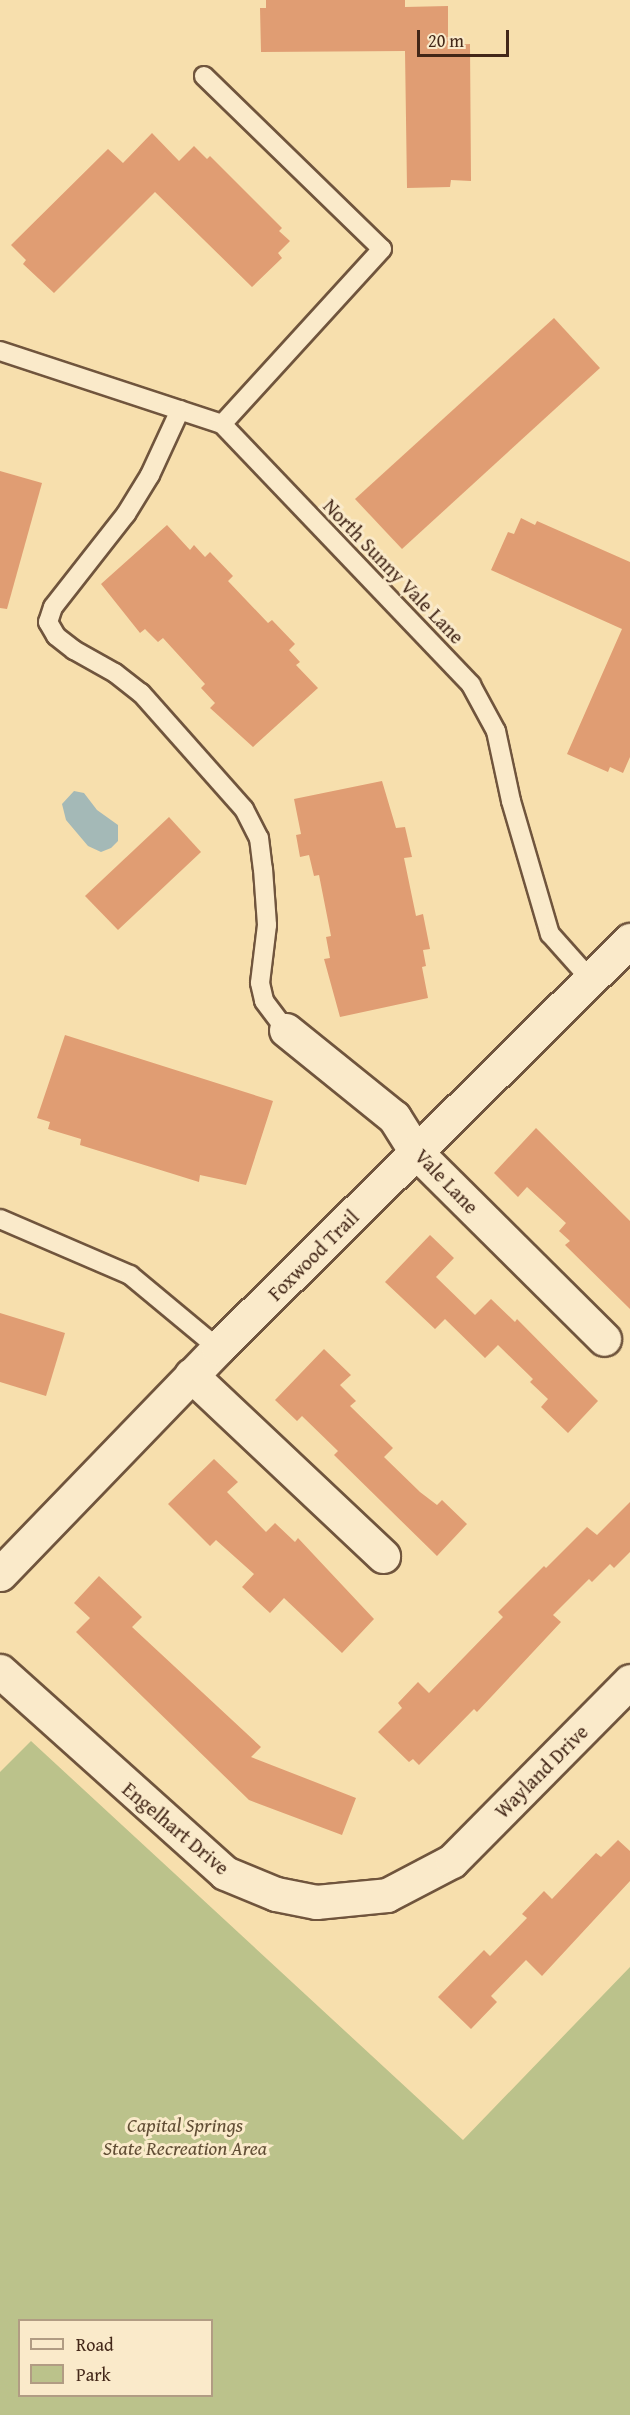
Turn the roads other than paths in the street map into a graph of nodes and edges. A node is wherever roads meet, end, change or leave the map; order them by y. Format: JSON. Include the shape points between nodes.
{"nodes":[{"id":1,"x":204,"y":76,"type":"dead end"},
{"id":2,"x":0,"y":351,"type":"edge"},
{"id":3,"x":180,"y":410,"type":"junction"},
{"id":4,"x":222,"y":424,"type":"junction"},
{"id":5,"x":630,"y":940,"type":"edge"},
{"id":6,"x":591,"y":980,"type":"junction"},
{"id":7,"x":285,"y":1030,"type":"joint"},
{"id":8,"x":416,"y":1152,"type":"junction"},
{"id":9,"x":0,"y":1219,"type":"edge"},
{"id":10,"x":604,"y":1339,"type":"dead end"},
{"id":11,"x":218,"y":1348,"type":"junction"},
{"id":12,"x":191,"y":1375,"type":"junction"},
{"id":13,"x":382,"y":1556,"type":"dead end"},
{"id":14,"x":0,"y":1574,"type":"edge"},
{"id":15,"x":0,"y":1671,"type":"edge"},
{"id":16,"x":630,"y":1681,"type":"edge"},
{"id":17,"x":452,"y":1861,"type":"joint"}],
"edges":[{"from":1,"to":4,"type":"lane","via":[[382,249]]},
{"from":2,"to":3,"type":"lane","name":"North Sunny Vale Lane"},
{"from":3,"to":4,"type":"lane","name":"North Sunny Vale Lane"},
{"from":3,"to":7,"type":"lane","via":[[150,475],[126,514],[53,607],[48,622],[56,636],[74,650],[141,693],[244,809],[259,838],[263,869],[267,925],[260,983],[264,1001]]},
{"from":4,"to":6,"type":"lane","name":"North Sunny Vale Lane","via":[[471,685],[496,731],[511,801],[550,934]]},
{"from":5,"to":6,"type":"street","name":"Foxwood Trail"},
{"from":6,"to":8,"type":"street","name":"Foxwood Trail"},
{"from":7,"to":8,"type":"street","name":"Vale Lane","via":[[394,1117]]},
{"from":8,"to":10,"type":"street","name":"Vale Lane"},
{"from":8,"to":11,"type":"street","name":"Foxwood Trail"},
{"from":9,"to":11,"type":"lane","via":[[130,1275]]},
{"from":11,"to":12,"type":"street","name":"Foxwood Trail"},
{"from":12,"to":13,"type":"street"},
{"from":12,"to":14,"type":"street","name":"Foxwood Trail"},
{"from":15,"to":17,"type":"street","name":"Engelhart Drive","via":[[173,1830],[235,1878],[276,1894],[316,1902],[387,1895]]},
{"from":16,"to":17,"type":"street","name":"Wayland Drive"}]}
